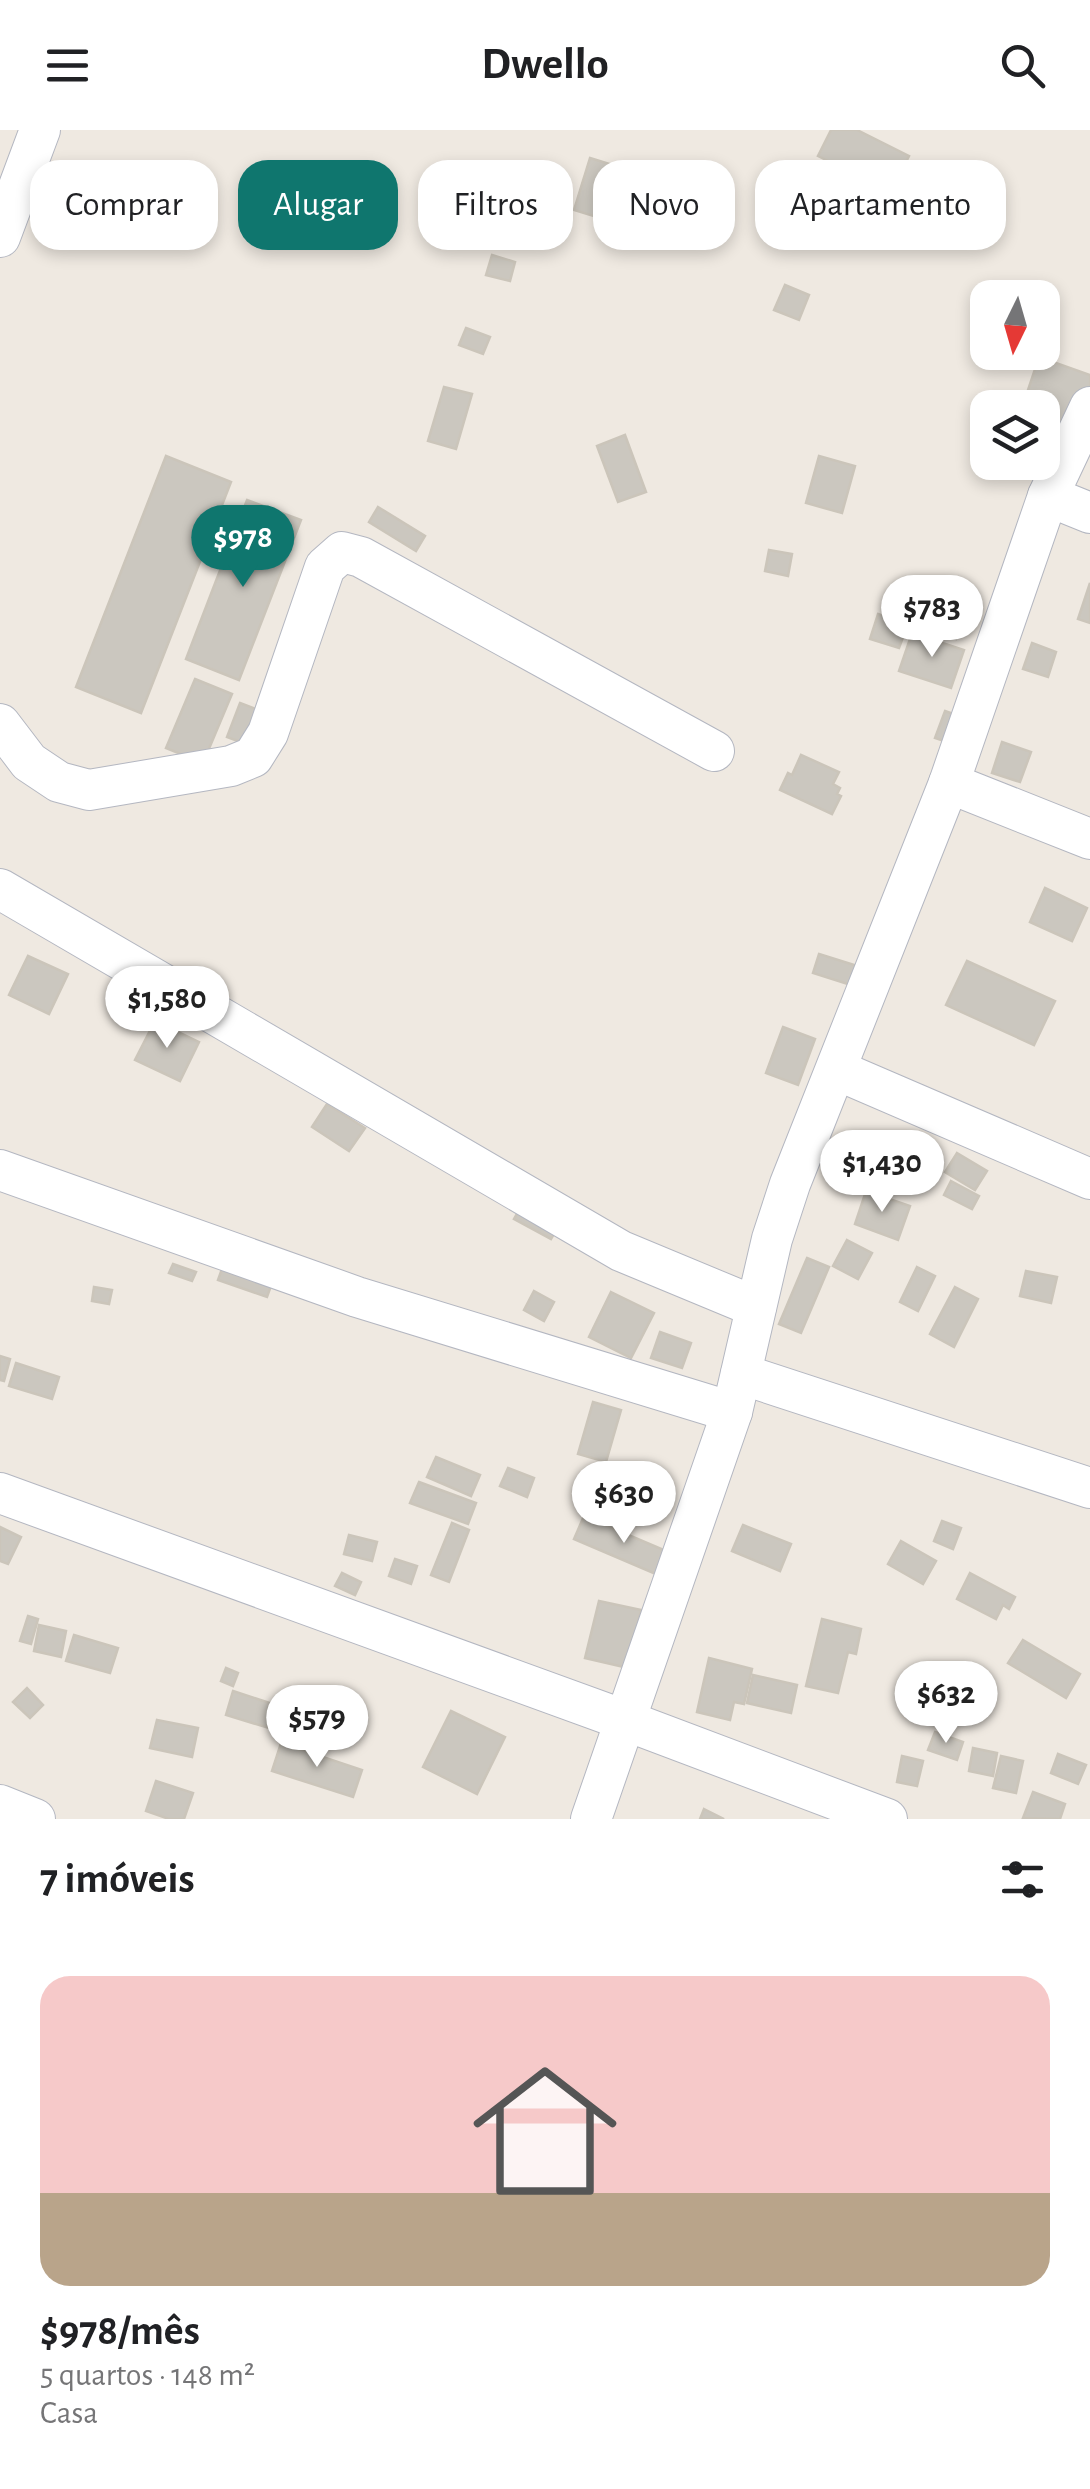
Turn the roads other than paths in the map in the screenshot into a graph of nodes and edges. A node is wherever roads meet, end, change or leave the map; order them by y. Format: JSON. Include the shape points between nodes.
{"nodes":[{"id":1,"x":40,"y":130,"type":"edge"},
{"id":2,"x":0,"y":237,"type":"edge"},
{"id":3,"x":1090,"y":408,"type":"edge"},
{"id":4,"x":1048,"y":496,"type":"junction"},
{"id":5,"x":1090,"y":513,"type":"edge"},
{"id":6,"x":0,"y":724,"type":"edge"},
{"id":7,"x":714,"y":751,"type":"dead end"},
{"id":8,"x":949,"y":783,"type":"junction"},
{"id":9,"x":1090,"y":838,"type":"edge"},
{"id":10,"x":0,"y":889,"type":"edge"},
{"id":11,"x":837,"y":1070,"type":"junction"},
{"id":12,"x":0,"y":1170,"type":"edge"},
{"id":13,"x":1090,"y":1179,"type":"edge"},
{"id":14,"x":756,"y":1307,"type":"junction"},
{"id":15,"x":737,"y":1393,"type":"junction"},
{"id":16,"x":1090,"y":1488,"type":"edge"},
{"id":17,"x":0,"y":1493,"type":"edge"},
{"id":18,"x":627,"y":1721,"type":"junction"},
{"id":19,"x":0,"y":1804,"type":"edge"},
{"id":20,"x":35,"y":1819,"type":"edge"},
{"id":21,"x":590,"y":1819,"type":"edge"},
{"id":22,"x":888,"y":1819,"type":"edge"}],
"edges":[{"from":1,"to":2,"type":"street"},
{"from":3,"to":4,"type":"street"},
{"from":4,"to":5,"type":"street"},
{"from":4,"to":8,"type":"street"},
{"from":6,"to":7,"type":"street","via":[[29,762],[59,782],[89,790],[253,757],[268,733],[326,567],[342,552]]},
{"from":8,"to":9,"type":"street"},
{"from":8,"to":11,"type":"street"},
{"from":10,"to":14,"type":"street","via":[[621,1252]]},
{"from":11,"to":13,"type":"street"},
{"from":11,"to":14,"type":"street","via":[[784,1202]]},
{"from":12,"to":15,"type":"street","via":[[357,1298]]},
{"from":14,"to":15,"type":"street"},
{"from":15,"to":16,"type":"street"},
{"from":15,"to":18,"type":"street"},
{"from":17,"to":18,"type":"street"},
{"from":18,"to":21,"type":"street"},
{"from":18,"to":22,"type":"street"},
{"from":19,"to":20,"type":"street"}]}
